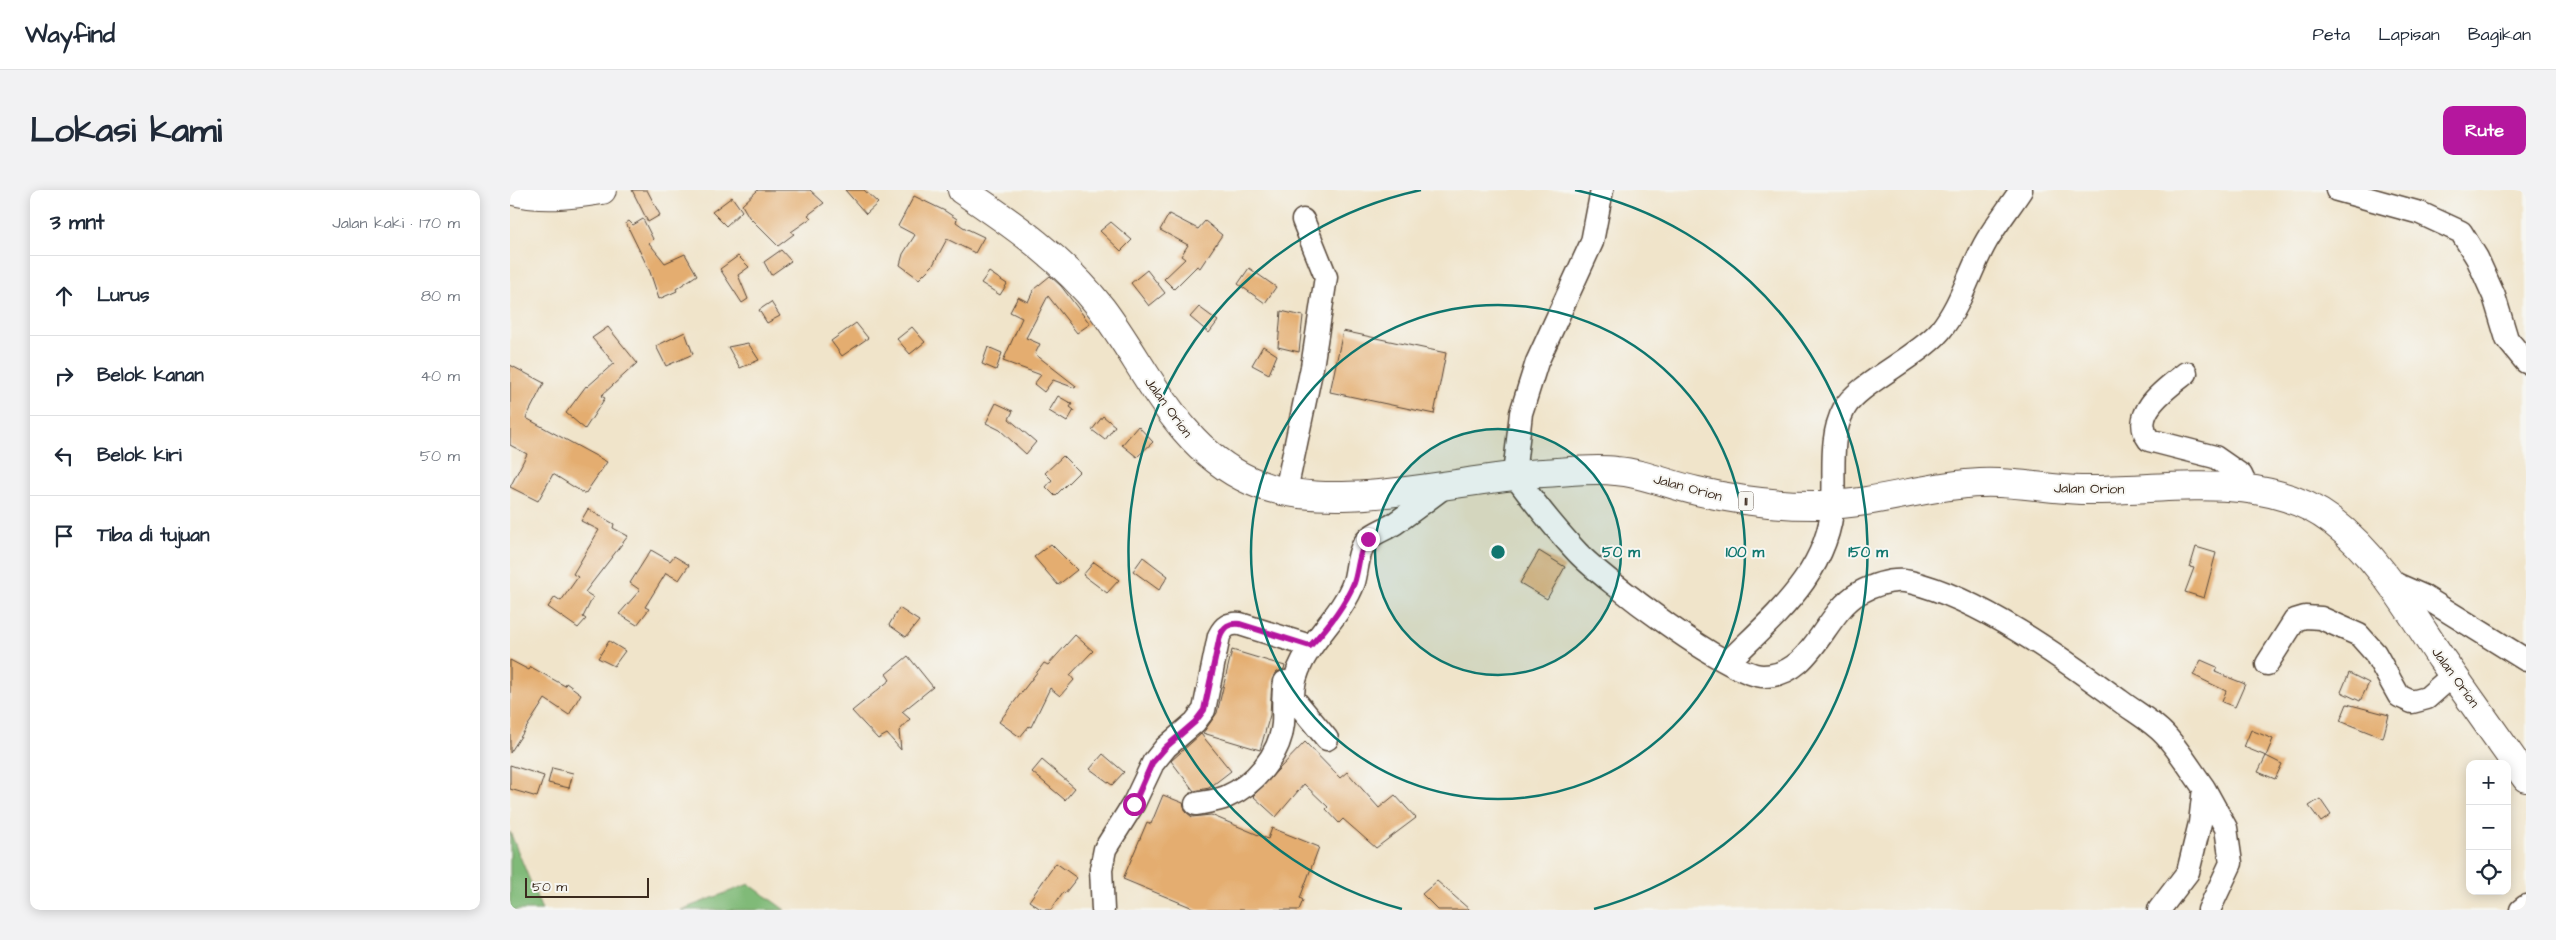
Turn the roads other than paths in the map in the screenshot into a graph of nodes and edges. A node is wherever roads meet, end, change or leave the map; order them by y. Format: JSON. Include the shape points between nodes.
{"nodes":[{"id":1,"x":510,"y":190,"type":"edge"},
{"id":2,"x":602,"y":190,"type":"edge"},
{"id":3,"x":962,"y":190,"type":"edge"},
{"id":4,"x":1602,"y":190,"type":"edge"},
{"id":5,"x":2021,"y":190,"type":"edge"},
{"id":6,"x":2337,"y":190,"type":"edge"},
{"id":7,"x":1302,"y":220,"type":"dead end"},
{"id":8,"x":2526,"y":362,"type":"edge"},
{"id":9,"x":2186,"y":373,"type":"dead end"},
{"id":10,"x":1514,"y":475,"type":"junction"},
{"id":11,"x":1443,"y":488,"type":"junction"},
{"id":12,"x":2247,"y":488,"type":"junction"},
{"id":13,"x":1286,"y":491,"type":"junction"},
{"id":14,"x":1833,"y":505,"type":"junction"},
{"id":15,"x":2389,"y":581,"type":"junction"},
{"id":16,"x":1307,"y":653,"type":"junction"},
{"id":17,"x":2526,"y":660,"type":"edge"},
{"id":18,"x":1728,"y":662,"type":"junction"},
{"id":19,"x":2267,"y":664,"type":"dead end"},
{"id":20,"x":2453,"y":675,"type":"junction"},
{"id":21,"x":1327,"y":739,"type":"dead end"},
{"id":22,"x":2526,"y":778,"type":"edge"},
{"id":23,"x":2204,"y":788,"type":"junction"},
{"id":24,"x":1196,"y":804,"type":"dead end"},
{"id":25,"x":2526,"y":906,"type":"edge"},
{"id":26,"x":1103,"y":910,"type":"edge"},
{"id":27,"x":2159,"y":910,"type":"edge"},
{"id":28,"x":2209,"y":910,"type":"edge"},
{"id":29,"x":2521,"y":910,"type":"edge"}],
"edges":[{"from":1,"to":2,"type":"highway","via":[[527,195],[559,196]]},
{"from":3,"to":13,"type":"highway","name":"Jalan Orion","number":"11","via":[[1058,260],[1078,281],[1103,311],[1175,421],[1199,447],[1252,482]]},
{"from":4,"to":10,"type":"street","via":[[1592,242],[1534,371],[1521,413]]},
{"from":5,"to":14,"type":"street","via":[[1986,241],[1961,296],[1940,330],[1915,354],[1860,392],[1844,408],[1835,439]]},
{"from":6,"to":8,"type":"street","via":[[2420,213],[2461,232],[2494,296],[2507,339]]},
{"from":7,"to":13,"type":"street","via":[[1326,278],[1312,367]]},
{"from":9,"to":12,"type":"street","via":[[2159,395],[2147,410],[2143,422],[2145,434],[2149,440],[2215,457],[2241,474]]},
{"from":10,"to":11,"type":"highway","name":"Jalan Orion","number":"11"},
{"from":10,"to":14,"type":"highway","name":"Jalan Orion","number":"11","via":[[1612,470],[1645,475],[1691,490],[1739,500],[1778,506]]},
{"from":10,"to":18,"type":"street","via":[[1579,555],[1666,625]]},
{"from":11,"to":13,"type":"highway","name":"Jalan Orion","number":"11","via":[[1317,495]]},
{"from":11,"to":16,"type":"street","via":[[1368,539],[1362,548],[1354,583],[1330,624]]},
{"from":12,"to":14,"type":"highway","name":"Jalan Orion","number":"11","via":[[2082,490],[1978,483]]},
{"from":12,"to":15,"type":"highway","name":"Jalan Orion","number":"11","via":[[2311,506],[2360,546]]},
{"from":14,"to":18,"type":"street","via":[[1819,558],[1794,597]]},
{"from":15,"to":17,"type":"street","via":[[2423,596]]},
{"from":15,"to":20,"type":"highway","name":"Jalan Orion","number":"11"},
{"from":16,"to":21,"type":"street","via":[[1297,676],[1293,698]]},
{"from":16,"to":24,"type":"street","via":[[1288,671],[1284,685],[1283,725],[1276,753],[1245,786],[1225,798]]},
{"from":16,"to":26,"type":"street","via":[[1240,624],[1232,623],[1223,628],[1204,710],[1152,763],[1134,804],[1105,849],[1101,869]]},
{"from":18,"to":23,"type":"street","via":[[1745,672],[1763,676],[1793,667],[1814,648],[1836,613],[1858,594],[1882,583],[1908,581],[1942,592],[2002,622],[2082,673],[2164,734]]},
{"from":19,"to":20,"type":"street","via":[[2295,620],[2305,616],[2320,618],[2359,636],[2375,653],[2399,696],[2412,702],[2427,698]]},
{"from":20,"to":22,"type":"highway","name":"Jalan Orion","number":"11"},
{"from":23,"to":27,"type":"street","via":[[2200,823],[2188,872]]},
{"from":23,"to":28,"type":"street","via":[[2226,828],[2230,863]]},
{"from":25,"to":29,"type":"street"}]}
